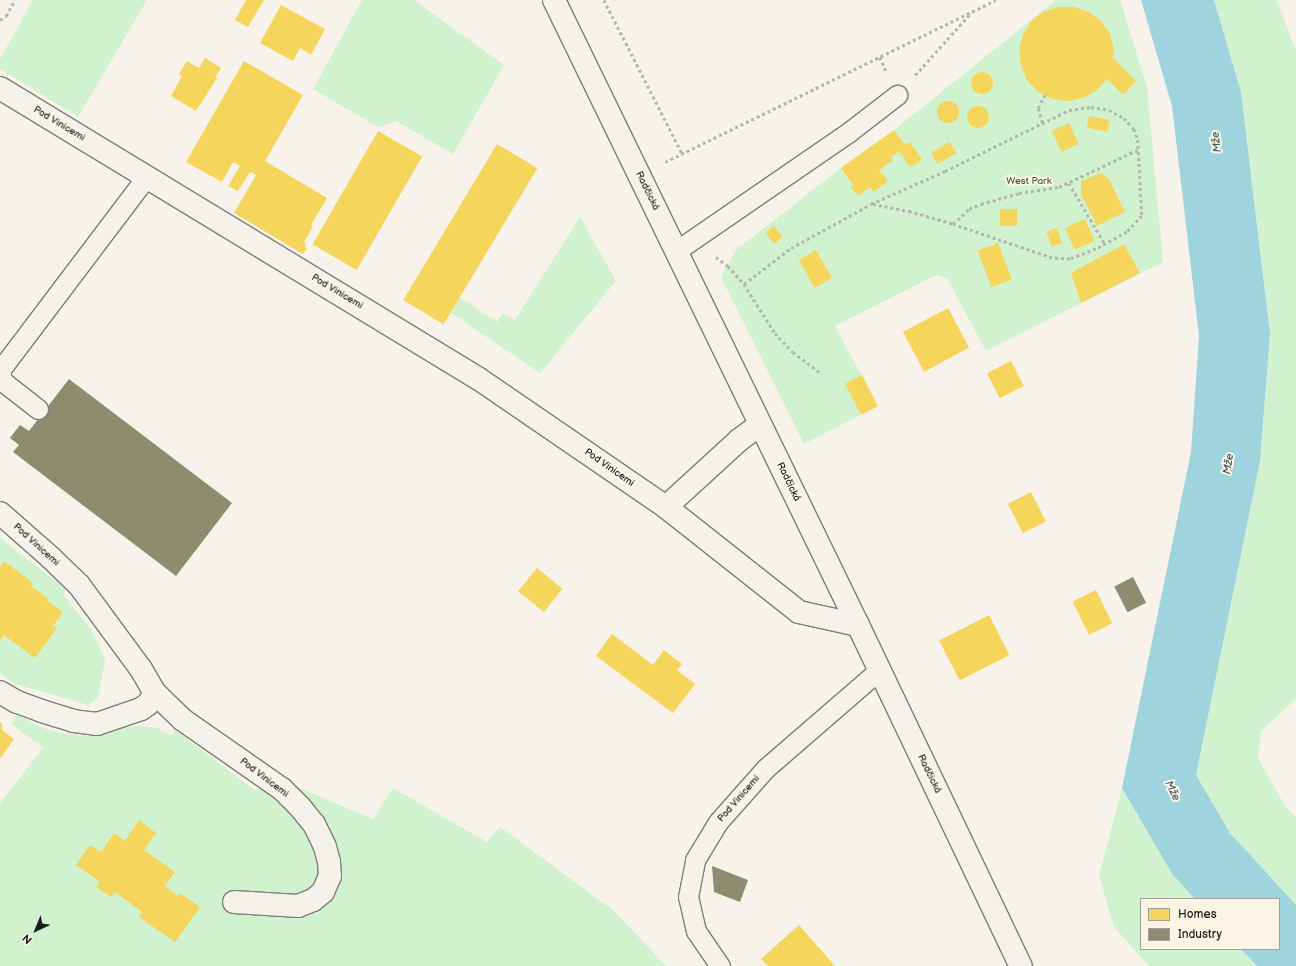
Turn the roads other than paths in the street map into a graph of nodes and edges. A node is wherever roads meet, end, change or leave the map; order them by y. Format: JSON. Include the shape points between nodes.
{"nodes":[{"id":1,"x":554,"y":0,"type":"edge"},
{"id":2,"x":0,"y":88,"type":"edge"},
{"id":3,"x":896,"y":95,"type":"road end"},
{"id":4,"x":146,"y":177,"type":"junction"},
{"id":5,"x":676,"y":251,"type":"junction"},
{"id":6,"x":38,"y":409,"type":"dead end"},
{"id":7,"x":760,"y":425,"type":"junction"},
{"id":8,"x":666,"y":507,"type":"junction"},
{"id":9,"x":0,"y":513,"type":"edge"},
{"id":10,"x":858,"y":625,"type":"junction"},
{"id":11,"x":879,"y":670,"type":"junction"},
{"id":12,"x":0,"y":692,"type":"edge"},
{"id":13,"x":155,"y":693,"type":"junction"},
{"id":14,"x":234,"y":902,"type":"dead end"},
{"id":15,"x":720,"y":966,"type":"edge"},
{"id":16,"x":1021,"y":966,"type":"edge"}],
"edges":[{"from":1,"to":5,"type":"street","name":"Radčická"},
{"from":2,"to":4,"type":"street","name":"Pod Vinicemi"},
{"from":3,"to":5,"type":"lane","via":[[850,132]]},
{"from":4,"to":6,"type":"lane","via":[[1,370],[2,379],[6,384]]},
{"from":4,"to":8,"type":"street","name":"Pod Vinicemi","via":[[479,379]]},
{"from":5,"to":7,"type":"street","name":"Radčická"},
{"from":7,"to":8,"type":"street","via":[[739,440]]},
{"from":7,"to":10,"type":"street","name":"Radčická"},
{"from":8,"to":10,"type":"street","name":"Pod Vinicemi","via":[[799,612]]},
{"from":9,"to":13,"type":"street","name":"Pod Vinicemi","via":[[79,585],[141,669]]},
{"from":10,"to":11,"type":"street","name":"Radčická"},
{"from":11,"to":15,"type":"lane","name":"Pod Vinicemi","via":[[766,768],[718,822],[695,860],[688,897],[694,924]]},
{"from":11,"to":16,"type":"street","name":"Radčická"},
{"from":12,"to":13,"type":"street","via":[[42,711],[74,721],[97,724],[141,709]]},
{"from":13,"to":14,"type":"street","name":"Pod Vinicemi","via":[[183,720],[282,789],[314,824],[325,847],[330,876],[323,892],[313,900],[298,906]]}]}
